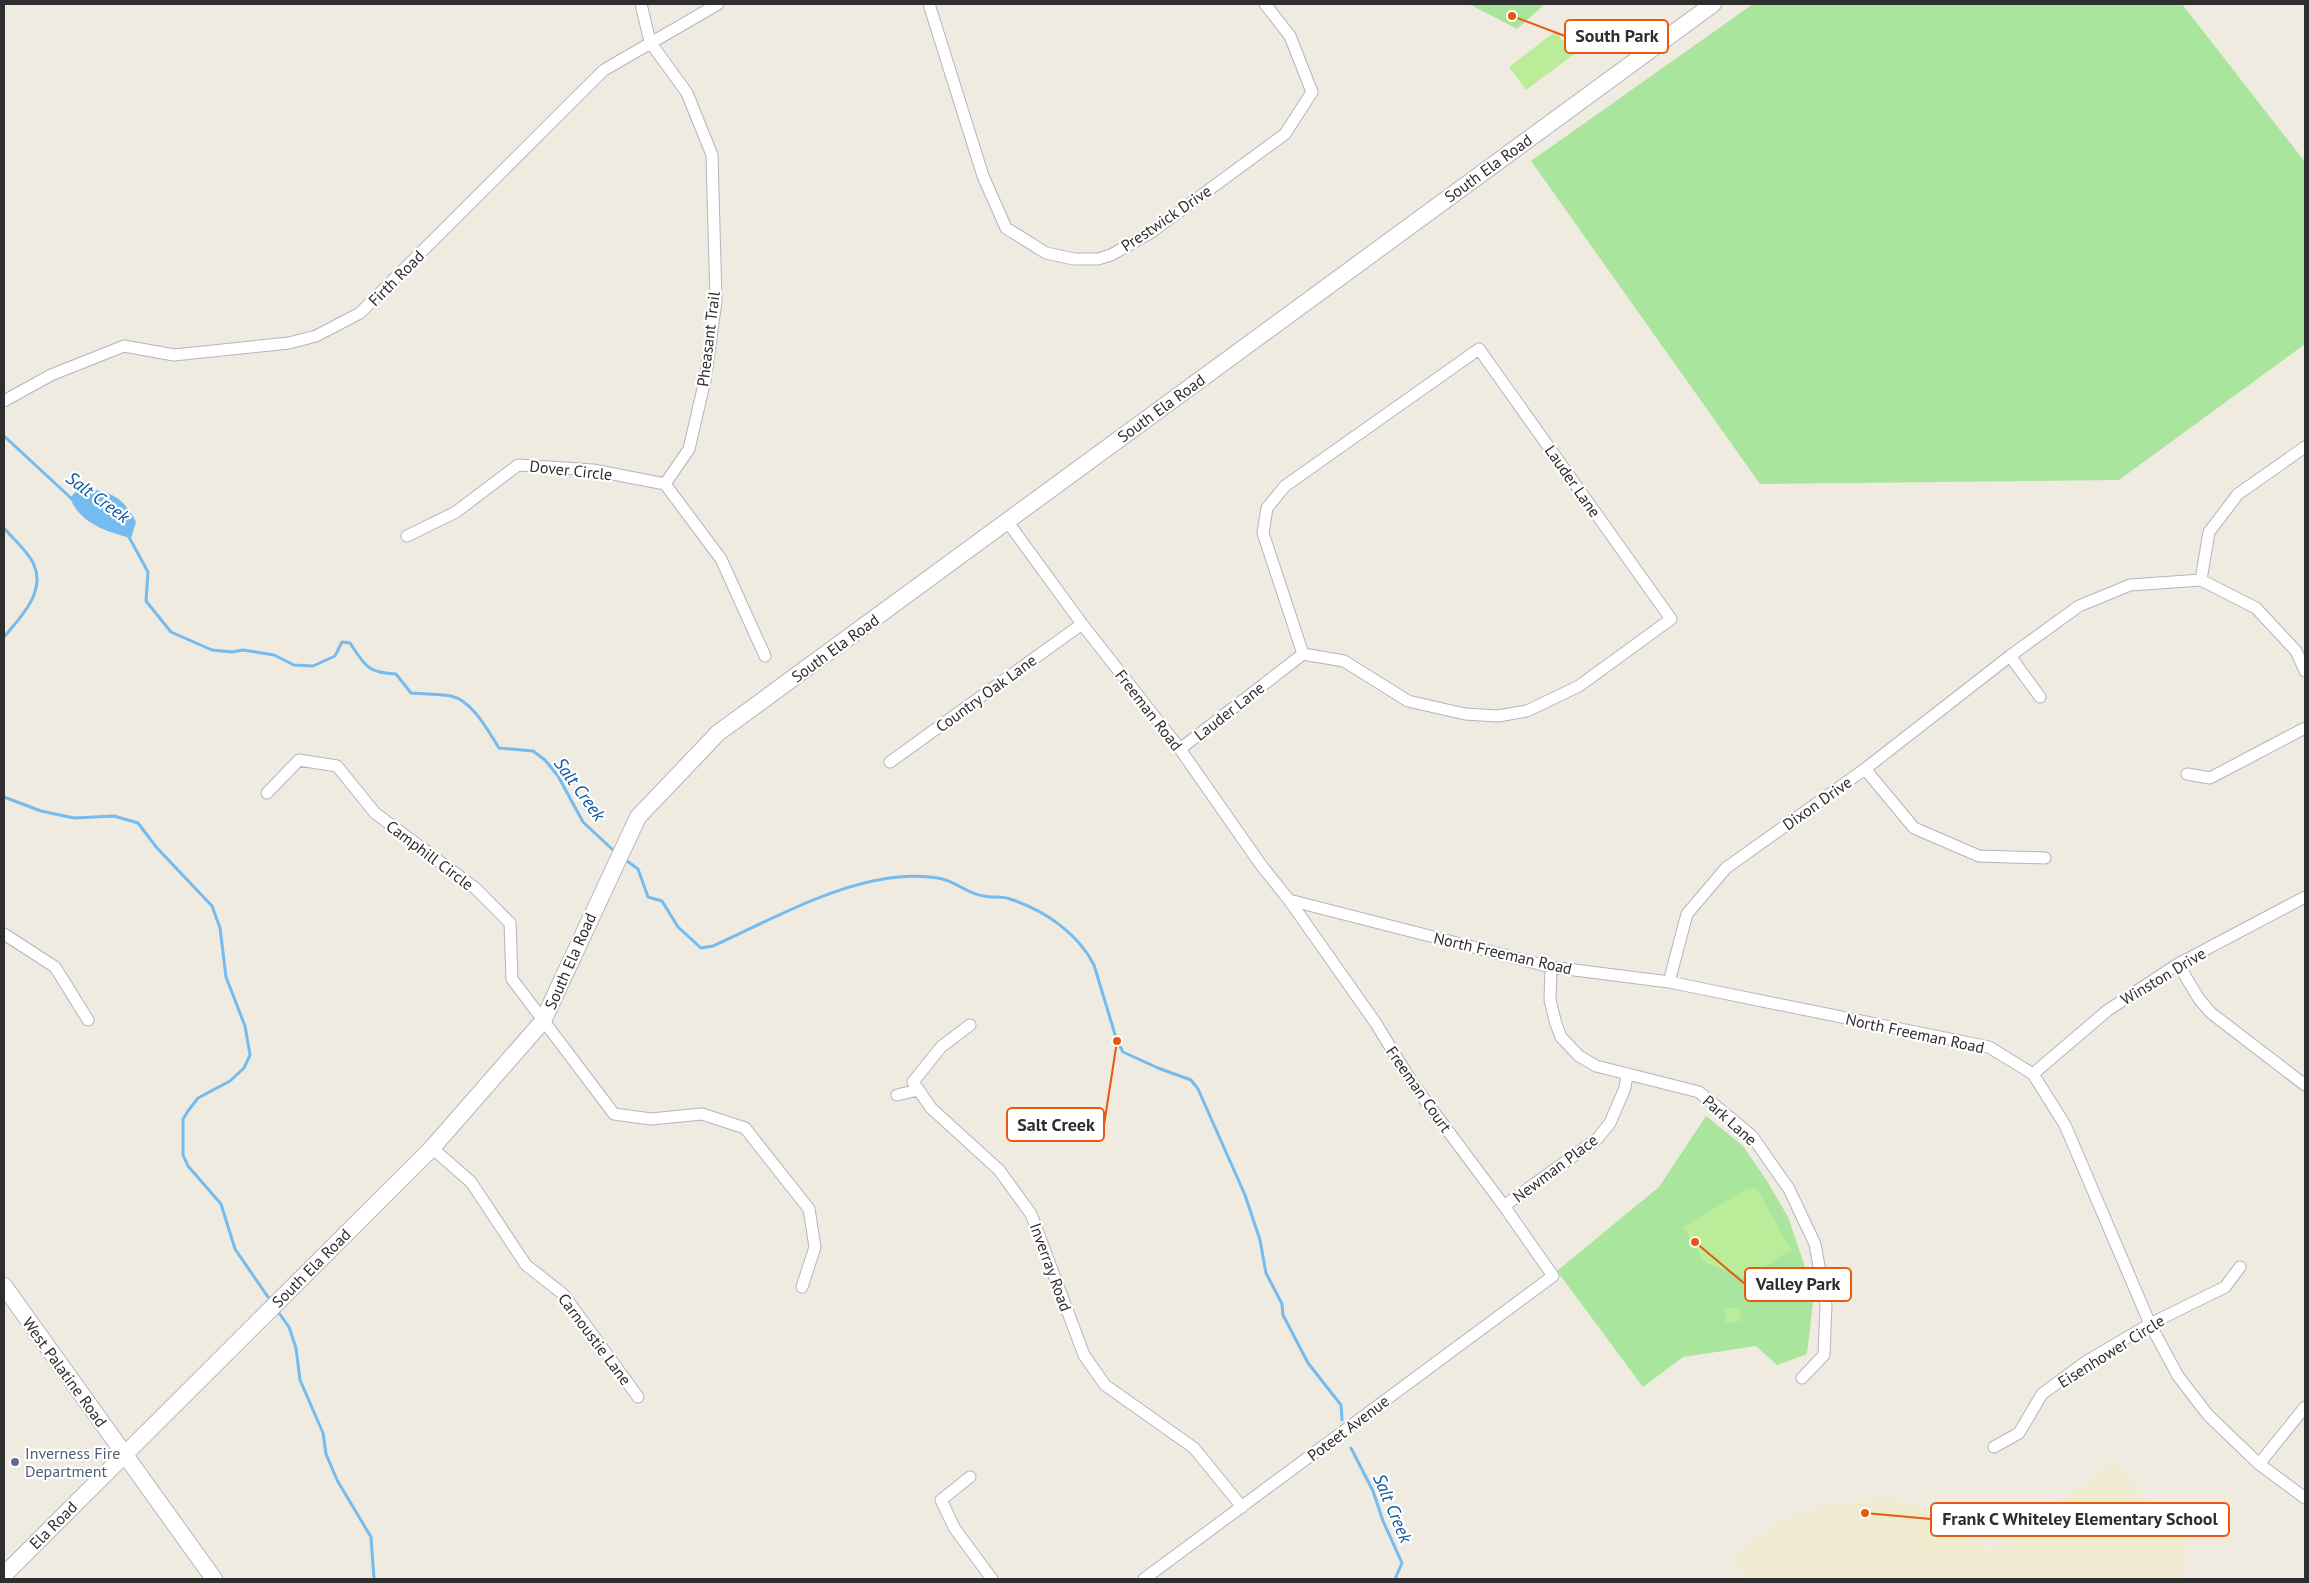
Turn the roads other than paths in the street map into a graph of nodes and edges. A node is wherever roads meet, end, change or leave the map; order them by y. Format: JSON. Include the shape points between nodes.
{"nodes":[{"id":1,"x":641,"y":4,"type":"edge"},
{"id":2,"x":718,"y":4,"type":"edge"},
{"id":3,"x":929,"y":4,"type":"edge"},
{"id":4,"x":1264,"y":4,"type":"edge"},
{"id":5,"x":1712,"y":4,"type":"edge"},
{"id":6,"x":650,"y":42,"type":"junction"},
{"id":7,"x":4,"y":401,"type":"edge"},
{"id":8,"x":2305,"y":447,"type":"edge"},
{"id":9,"x":665,"y":484,"type":"junction"},
{"id":10,"x":1007,"y":521,"type":"junction"},
{"id":11,"x":407,"y":536,"type":"dead end"},
{"id":12,"x":2201,"y":580,"type":"junction"},
{"id":13,"x":1082,"y":624,"type":"junction"},
{"id":14,"x":1303,"y":654,"type":"junction"},
{"id":15,"x":765,"y":656,"type":"dead end"},
{"id":16,"x":2010,"y":656,"type":"junction"},
{"id":17,"x":2305,"y":671,"type":"edge"},
{"id":18,"x":2040,"y":697,"type":"dead end"},
{"id":19,"x":2305,"y":728,"type":"edge"},
{"id":20,"x":1180,"y":749,"type":"junction"},
{"id":21,"x":890,"y":762,"type":"dead end"},
{"id":22,"x":1865,"y":769,"type":"junction"},
{"id":23,"x":2187,"y":774,"type":"dead end"},
{"id":24,"x":267,"y":793,"type":"dead end"},
{"id":25,"x":2045,"y":858,"type":"dead end"},
{"id":26,"x":2305,"y":898,"type":"edge"},
{"id":27,"x":1289,"y":900,"type":"junction"},
{"id":28,"x":4,"y":934,"type":"edge"},
{"id":29,"x":2178,"y":964,"type":"junction"},
{"id":30,"x":1551,"y":967,"type":"junction"},
{"id":31,"x":1669,"y":982,"type":"junction"},
{"id":32,"x":88,"y":1020,"type":"dead end"},
{"id":33,"x":543,"y":1021,"type":"junction"},
{"id":34,"x":970,"y":1025,"type":"dead end"},
{"id":35,"x":1627,"y":1074,"type":"junction"},
{"id":36,"x":2033,"y":1074,"type":"junction"},
{"id":37,"x":2305,"y":1085,"type":"edge"},
{"id":38,"x":918,"y":1090,"type":"junction"},
{"id":39,"x":897,"y":1095,"type":"dead end"},
{"id":40,"x":432,"y":1148,"type":"junction"},
{"id":41,"x":1504,"y":1206,"type":"junction"},
{"id":42,"x":2240,"y":1267,"type":"dead end"},
{"id":43,"x":1552,"y":1276,"type":"joint"},
{"id":44,"x":4,"y":1286,"type":"edge"},
{"id":45,"x":802,"y":1287,"type":"dead end"},
{"id":46,"x":2150,"y":1324,"type":"junction"},
{"id":47,"x":1802,"y":1378,"type":"dead end"},
{"id":48,"x":638,"y":1397,"type":"dead end"},
{"id":49,"x":2305,"y":1407,"type":"edge"},
{"id":50,"x":1994,"y":1447,"type":"dead end"},
{"id":51,"x":123,"y":1453,"type":"junction"},
{"id":52,"x":2258,"y":1464,"type":"junction"},
{"id":53,"x":970,"y":1477,"type":"dead end"},
{"id":54,"x":2305,"y":1498,"type":"edge"},
{"id":55,"x":1242,"y":1507,"type":"junction"},
{"id":56,"x":4,"y":1574,"type":"edge"},
{"id":57,"x":214,"y":1579,"type":"edge"},
{"id":58,"x":992,"y":1579,"type":"edge"},
{"id":59,"x":1144,"y":1579,"type":"edge"}],
"edges":[{"from":1,"to":6,"type":"street","name":"Pheasant Trail"},
{"from":2,"to":6,"type":"street","name":"Firth Road"},
{"from":3,"to":4,"type":"street","name":"Prestwick Drive","via":[[983,176],[1006,228],[1046,253],[1074,259],[1098,259],[1111,255],[1150,233],[1285,134],[1312,92],[1290,36]]},
{"from":5,"to":10,"type":"main road","name":"South Ela Road"},
{"from":6,"to":7,"type":"street","name":"Firth Road","via":[[604,70],[360,313],[316,336],[289,343],[174,355],[124,346],[51,375]]},
{"from":6,"to":9,"type":"street","name":"Pheasant Trail","via":[[687,93],[712,155],[716,301],[705,380],[689,449]]},
{"from":8,"to":12,"type":"street","via":[[2238,494],[2210,532]]},
{"from":9,"to":11,"type":"street","name":"Dover Circle","via":[[593,470],[518,465],[456,512]]},
{"from":9,"to":15,"type":"street","via":[[721,558]]},
{"from":10,"to":13,"type":"street","name":"Freeman Road"},
{"from":10,"to":33,"type":"main road","name":"South Ela Road","via":[[718,734],[638,817]]},
{"from":12,"to":16,"type":"street","name":"Dixon Drive","via":[[2130,585],[2079,606]]},
{"from":12,"to":17,"type":"street","via":[[2256,608],[2296,651]]},
{"from":13,"to":20,"type":"street","name":"Freeman Road"},
{"from":13,"to":21,"type":"street","name":"Country Oak Lane"},
{"from":14,"to":14,"type":"street","name":"Lauder Lane","via":[[1344,661],[1408,701],[1465,714],[1498,716],[1527,711],[1579,686],[1672,619],[1479,349],[1285,486],[1267,508],[1263,533]]},
{"from":14,"to":20,"type":"street","name":"Lauder Lane"},
{"from":16,"to":18,"type":"street"},
{"from":16,"to":22,"type":"street","name":"Dixon Drive"},
{"from":19,"to":23,"type":"street","via":[[2210,778]]},
{"from":20,"to":27,"type":"street","name":"Freeman Road"},
{"from":22,"to":25,"type":"street","via":[[1914,828],[1979,856]]},
{"from":22,"to":31,"type":"street","name":"Dixon Drive","via":[[1726,868],[1687,914]]},
{"from":24,"to":33,"type":"street","name":"Camphill Circle","via":[[299,760],[337,766],[374,813],[475,888],[510,923],[512,980]]},
{"from":26,"to":29,"type":"street","name":"Winston Drive"},
{"from":27,"to":30,"type":"street","name":"North Freeman Road"},
{"from":27,"to":41,"type":"street","name":"Freeman Court","via":[[1375,1022],[1413,1084]]},
{"from":28,"to":32,"type":"street","via":[[55,967]]},
{"from":29,"to":36,"type":"street","name":"Winston Drive","via":[[2108,1010]]},
{"from":29,"to":37,"type":"street","via":[[2211,1013]]},
{"from":30,"to":31,"type":"street","name":"North Freeman Road"},
{"from":30,"to":35,"type":"street","name":"Park Lane","via":[[1550,1000],[1561,1037],[1579,1056],[1596,1066]]},
{"from":31,"to":36,"type":"street","name":"North Freeman Road","via":[[1989,1048]]},
{"from":33,"to":40,"type":"main road","name":"South Ela Road"},
{"from":33,"to":45,"type":"street","via":[[614,1114],[650,1120],[702,1114],[745,1128],[809,1209],[815,1247]]},
{"from":34,"to":38,"type":"street","via":[[941,1047],[913,1082]]},
{"from":35,"to":41,"type":"street","name":"Newman Place","via":[[1625,1088],[1610,1123],[1597,1138]]},
{"from":35,"to":47,"type":"street","name":"Park Lane","via":[[1699,1092],[1752,1136],[1789,1189],[1815,1244],[1826,1305],[1824,1355]]},
{"from":36,"to":46,"type":"street","name":"North Freeman Road","via":[[2065,1125]]},
{"from":38,"to":39,"type":"street"},
{"from":38,"to":55,"type":"street","name":"Inverray Road","via":[[932,1108],[999,1170],[1031,1214],[1084,1355],[1105,1386],[1194,1448]]},
{"from":40,"to":48,"type":"street","name":"Carnoustie Lane","via":[[471,1182],[526,1265],[562,1294]]},
{"from":40,"to":51,"type":"main road","name":"South Ela Road"},
{"from":41,"to":43,"type":"street","name":"Freeman Court"},
{"from":42,"to":46,"type":"street","name":"Eisenhower Circle","via":[[2225,1287]]},
{"from":43,"to":55,"type":"street","name":"Poteet Avenue"},
{"from":44,"to":51,"type":"main road","name":"West Palatine Road"},
{"from":46,"to":50,"type":"street","name":"Eisenhower Circle","via":[[2087,1361],[2042,1394],[2019,1433]]},
{"from":46,"to":52,"type":"street","name":"North Freeman Road","via":[[2178,1376],[2202,1407]]},
{"from":49,"to":52,"type":"street"},
{"from":51,"to":56,"type":"main road","name":"Ela Road"},
{"from":51,"to":57,"type":"main road","name":"West Palatine Road"},
{"from":52,"to":54,"type":"street","name":"North Freeman Road"},
{"from":53,"to":58,"type":"street","via":[[941,1500],[955,1528]]},
{"from":55,"to":59,"type":"street","name":"Poteet Avenue"}]}
